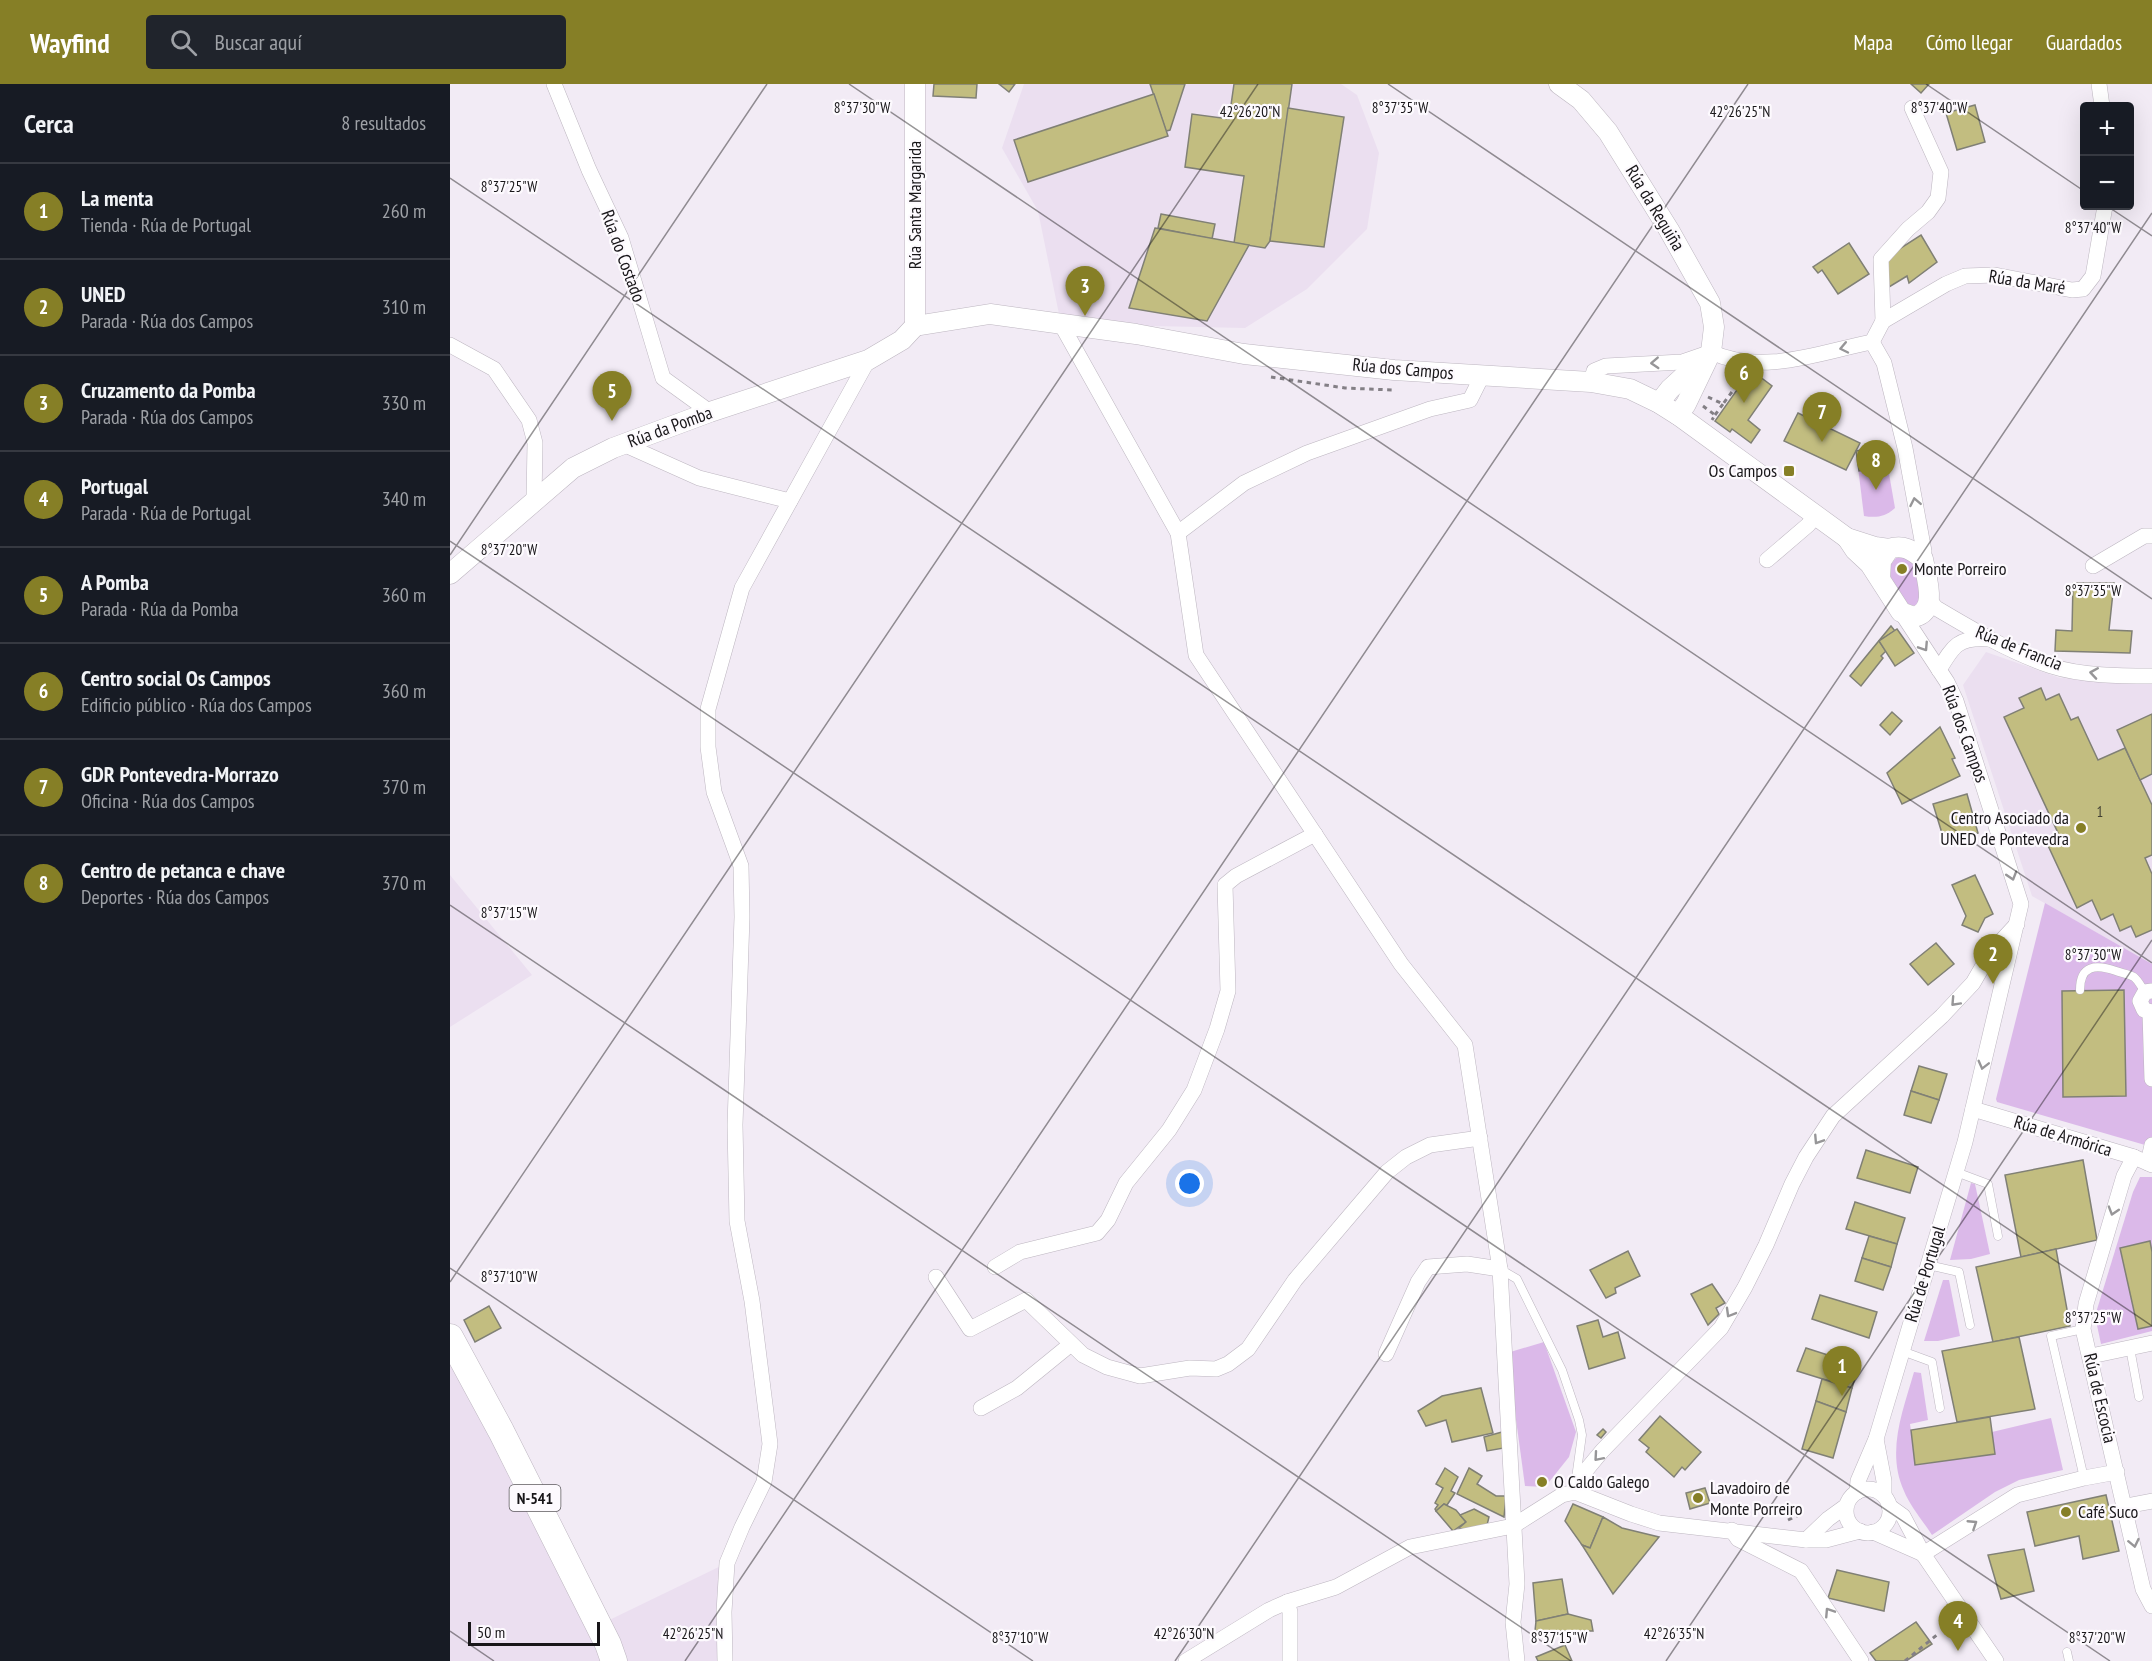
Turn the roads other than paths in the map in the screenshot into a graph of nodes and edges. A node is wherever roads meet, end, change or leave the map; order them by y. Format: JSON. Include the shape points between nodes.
{"nodes":[{"id":1,"x":554,"y":84,"type":"edge"},
{"id":2,"x":915,"y":84,"type":"edge"},
{"id":3,"x":1559,"y":84,"type":"edge"},
{"id":4,"x":2098,"y":84,"type":"edge"},
{"id":5,"x":2101,"y":102,"type":"edge"},
{"id":6,"x":1912,"y":108,"type":"dead end"},
{"id":7,"x":2104,"y":210,"type":"edge"},
{"id":8,"x":1882,"y":321,"type":"junction"},
{"id":9,"x":1061,"y":324,"type":"junction"},
{"id":10,"x":915,"y":326,"type":"junction"},
{"id":11,"x":1872,"y":342,"type":"junction"},
{"id":12,"x":450,"y":345,"type":"edge"},
{"id":13,"x":1711,"y":352,"type":"junction"},
{"id":14,"x":868,"y":360,"type":"junction"},
{"id":15,"x":1482,"y":376,"type":"junction"},
{"id":16,"x":1591,"y":382,"type":"junction"},
{"id":17,"x":1659,"y":403,"type":"junction"},
{"id":18,"x":710,"y":412,"type":"junction"},
{"id":19,"x":1678,"y":415,"type":"junction"},
{"id":20,"x":623,"y":444,"type":"junction"},
{"id":21,"x":534,"y":500,"type":"junction"},
{"id":22,"x":790,"y":501,"type":"junction"},
{"id":23,"x":1816,"y":515,"type":"junction"},
{"id":24,"x":1178,"y":532,"type":"junction"},
{"id":25,"x":2152,"y":536,"type":"edge"},
{"id":26,"x":1847,"y":538,"type":"junction"},
{"id":27,"x":1889,"y":549,"type":"junction"},
{"id":28,"x":1923,"y":559,"type":"junction"},
{"id":29,"x":1767,"y":560,"type":"dead end"},
{"id":30,"x":2093,"y":566,"type":"dead end"},
{"id":31,"x":450,"y":574,"type":"edge"},
{"id":32,"x":1880,"y":579,"type":"junction"},
{"id":33,"x":1930,"y":600,"type":"junction"},
{"id":34,"x":1901,"y":612,"type":"junction"},
{"id":35,"x":1988,"y":639,"type":"junction"},
{"id":36,"x":1939,"y":670,"type":"junction"},
{"id":37,"x":2152,"y":676,"type":"edge"},
{"id":38,"x":1314,"y":834,"type":"junction"},
{"id":39,"x":2017,"y":924,"type":"junction"},
{"id":40,"x":2080,"y":990,"type":"dead end"},
{"id":41,"x":2148,"y":991,"type":"edge"},
{"id":42,"x":2151,"y":1012,"type":"edge"},
{"id":43,"x":2152,"y":1079,"type":"edge"},
{"id":44,"x":1973,"y":1109,"type":"junction"},
{"id":45,"x":1480,"y":1138,"type":"junction"},
{"id":46,"x":2152,"y":1145,"type":"edge"},
{"id":47,"x":2145,"y":1162,"type":"edge"},
{"id":48,"x":1956,"y":1172,"type":"junction"},
{"id":49,"x":1998,"y":1236,"type":"dead end"},
{"id":50,"x":1928,"y":1265,"type":"junction"},
{"id":51,"x":995,"y":1267,"type":"dead end"},
{"id":52,"x":1500,"y":1269,"type":"junction"},
{"id":53,"x":936,"y":1277,"type":"dead end"},
{"id":54,"x":1970,"y":1325,"type":"dead end"},
{"id":55,"x":2083,"y":1329,"type":"junction"},
{"id":56,"x":450,"y":1338,"type":"edge"},
{"id":57,"x":2152,"y":1343,"type":"edge"},
{"id":58,"x":1071,"y":1344,"type":"junction"},
{"id":59,"x":2130,"y":1348,"type":"junction"},
{"id":60,"x":1902,"y":1352,"type":"junction"},
{"id":61,"x":1386,"y":1354,"type":"dead end"},
{"id":62,"x":2091,"y":1356,"type":"junction"},
{"id":63,"x":2139,"y":1397,"type":"dead end"},
{"id":64,"x":981,"y":1408,"type":"dead end"},
{"id":65,"x":1940,"y":1408,"type":"dead end"},
{"id":66,"x":1876,"y":1439,"type":"junction"},
{"id":67,"x":2117,"y":1472,"type":"junction"},
{"id":68,"x":2084,"y":1478,"type":"junction"},
{"id":69,"x":1857,"y":1491,"type":"junction"},
{"id":70,"x":1575,"y":1492,"type":"junction"},
{"id":71,"x":1887,"y":1500,"type":"junction"},
{"id":72,"x":2152,"y":1501,"type":"edge"},
{"id":73,"x":1846,"y":1506,"type":"junction"},
{"id":74,"x":2126,"y":1506,"type":"junction"},
{"id":75,"x":1513,"y":1526,"type":"junction"},
{"id":76,"x":1732,"y":1530,"type":"junction"},
{"id":77,"x":1866,"y":1532,"type":"junction"},
{"id":78,"x":1806,"y":1540,"type":"junction"},
{"id":79,"x":1923,"y":1554,"type":"junction"},
{"id":80,"x":1287,"y":1602,"type":"junction"},
{"id":81,"x":2152,"y":1606,"type":"edge"},
{"id":82,"x":2067,"y":1652,"type":"dead end"},
{"id":83,"x":614,"y":1661,"type":"edge"},
{"id":84,"x":725,"y":1661,"type":"edge"},
{"id":85,"x":1186,"y":1661,"type":"edge"},
{"id":86,"x":1290,"y":1661,"type":"edge"},
{"id":87,"x":1517,"y":1661,"type":"edge"},
{"id":88,"x":1861,"y":1661,"type":"edge"},
{"id":89,"x":1996,"y":1661,"type":"edge"},
{"id":90,"x":2069,"y":1661,"type":"edge"}],
"edges":[{"from":1,"to":18,"type":"street","name":"Rúa do Costado","via":[[621,238],[663,378]]},
{"from":2,"to":10,"type":"street","name":"Rúa Santa Margarida"},
{"from":3,"to":13,"type":"street","name":"Rúa da Reguiña","via":[[1599,118],[1670,230],[1710,303],[1714,327]]},
{"from":4,"to":5,"type":"street"},
{"from":6,"to":8,"type":"street","via":[[1941,172],[1938,198],[1881,259]]},
{"from":7,"to":8,"type":"street","name":"Rúa da Maré","via":[[2093,276],[2083,288],[2072,290],[1995,275],[1965,276]]},
{"from":8,"to":11,"type":"street"},
{"from":9,"to":10,"type":"street","name":"Rúa dos Campos","via":[[990,314]]},
{"from":9,"to":15,"type":"street","name":"Rúa dos Campos","via":[[1244,354]]},
{"from":9,"to":24,"type":"street"},
{"from":10,"to":14,"type":"street","name":"Rúa da Pomba","via":[[902,340]]},
{"from":11,"to":13,"type":"street","one_way":true,"via":[[1783,362],[1750,362]]},
{"from":28,"to":11,"type":"street","one_way":true,"via":[[1905,448],[1884,363]]},
{"from":12,"to":21,"type":"street","via":[[494,369],[529,420],[535,444]]},
{"from":13,"to":16,"type":"street","one_way":true,"via":[[1682,362],[1606,366],[1594,371]]},
{"from":13,"to":17,"type":"street","via":[[1670,388]]},
{"from":13,"to":19,"type":"street","name":"Rúa da Reguiña"},
{"from":14,"to":18,"type":"street","name":"Rúa da Pomba"},
{"from":14,"to":22,"type":"street"},
{"from":15,"to":16,"type":"street","name":"Rúa dos Campos"},
{"from":15,"to":24,"type":"street","via":[[1470,400],[1430,409],[1307,453],[1244,483]]},
{"from":16,"to":17,"type":"street","name":"Rúa dos Campos","via":[[1630,389]]},
{"from":17,"to":19,"type":"street","name":"Rúa dos Campos"},
{"from":18,"to":20,"type":"street","name":"Rúa da Pomba"},
{"from":19,"to":23,"type":"street","name":"Rúa dos Campos"},
{"from":20,"to":21,"type":"street","name":"Rúa da Pomba","via":[[573,468]]},
{"from":20,"to":22,"type":"street","via":[[699,478]]},
{"from":21,"to":31,"type":"street","name":"Rúa da Pomba"},
{"from":22,"to":84,"type":"street","via":[[742,588],[708,709],[714,792],[741,866],[735,1125],[737,1221],[752,1300],[770,1444],[764,1482],[727,1563]]},
{"from":23,"to":26,"type":"street","name":"Rúa dos Campos"},
{"from":23,"to":29,"type":"street"},
{"from":24,"to":38,"type":"street","via":[[1196,655]]},
{"from":25,"to":30,"type":"street","via":[[2144,536]]},
{"from":26,"to":27,"type":"street","name":"Rúa dos Campos"},
{"from":26,"to":32,"type":"street","name":"Rúa dos Campos"},
{"from":27,"to":28,"type":"street","via":[[1904,547]]},
{"from":27,"to":32,"type":"street","via":[[1881,561]]},
{"from":28,"to":33,"type":"street"},
{"from":32,"to":34,"type":"street"},
{"from":33,"to":34,"type":"street","via":[[1919,616]]},
{"from":33,"to":35,"type":"street","name":"Rúa de Francia","via":[[1936,608]]},
{"from":34,"to":36,"type":"street","name":"Rúa dos Campos","one_way":true},
{"from":35,"to":36,"type":"street","via":[[1969,638],[1956,645]]},
{"from":37,"to":35,"type":"street","name":"Rúa de Francia","one_way":true,"via":[[2108,675],[2053,666]]},
{"from":36,"to":39,"type":"street","name":"Rúa dos Campos","one_way":true,"via":[[1956,700],[2011,870],[2021,904]]},
{"from":38,"to":45,"type":"street","via":[[1401,964],[1465,1045]]},
{"from":38,"to":51,"type":"street","via":[[1225,885],[1228,991],[1217,1029],[1194,1090],[1126,1183],[1108,1220],[1097,1233],[1020,1252]]},
{"from":39,"to":44,"type":"street","name":"Rúa dos Campos","one_way":true},
{"from":39,"to":70,"type":"street","one_way":true,"via":[[1991,952],[1973,983],[1942,1016],[1833,1116],[1801,1166],[1766,1245],[1721,1328],[1602,1451],[1578,1480]]},
{"from":40,"to":41,"type":"lane","via":[[2085,972],[2101,966],[2134,977]]},
{"from":41,"to":42,"type":"street","via":[[2140,998],[2140,1005]]},
{"from":42,"to":43,"type":"street"},
{"from":44,"to":47,"type":"street","name":"Rúa de Armórica"},
{"from":44,"to":48,"type":"street","name":"Rúa de Portugal"},
{"from":45,"to":52,"type":"street"},
{"from":45,"to":58,"type":"street","via":[[1430,1145],[1387,1172],[1295,1280],[1248,1349],[1228,1364],[1216,1369],[1190,1368],[1140,1376],[1107,1367]]},
{"from":46,"to":47,"type":"street","name":"Rúa de Escocia"},
{"from":47,"to":55,"type":"street","name":"Rúa de Escocia","one_way":true,"via":[[2124,1176],[2086,1304]]},
{"from":48,"to":49,"type":"lane","via":[[1988,1184]]},
{"from":48,"to":50,"type":"street","name":"Rúa de Portugal"},
{"from":50,"to":54,"type":"lane","via":[[1959,1272]]},
{"from":50,"to":60,"type":"street","name":"Rúa de Portugal"},
{"from":52,"to":61,"type":"street","via":[[1467,1264],[1428,1267]]},
{"from":52,"to":70,"type":"lane","via":[[1517,1279],[1562,1370],[1579,1420],[1582,1435]]},
{"from":52,"to":75,"type":"street"},
{"from":53,"to":58,"type":"street","via":[[970,1329],[1026,1300]]},
{"from":55,"to":62,"type":"street","name":"Rúa de Escocia"},
{"from":55,"to":68,"type":"lane","via":[[2051,1336]]},
{"from":56,"to":83,"type":"highway","number":"N-541","via":[[507,1441]]},
{"from":57,"to":59,"type":"street"},
{"from":58,"to":64,"type":"street","via":[[1017,1388]]},
{"from":59,"to":62,"type":"street"},
{"from":59,"to":63,"type":"lane"},
{"from":60,"to":65,"type":"lane","via":[[1932,1362]]},
{"from":60,"to":66,"type":"street","name":"Rúa de Portugal"},
{"from":62,"to":67,"type":"street","name":"Rúa de Escocia"},
{"from":66,"to":69,"type":"street","name":"Rúa de Portugal"},
{"from":66,"to":71,"type":"street","name":"Rúa de Portugal"},
{"from":67,"to":68,"type":"street"},
{"from":67,"to":74,"type":"street","name":"Rúa de Escocia"},
{"from":79,"to":68,"type":"street","one_way":true,"via":[[2017,1495]]},
{"from":69,"to":71,"type":"street","via":[[1872,1489]]},
{"from":69,"to":73,"type":"street"},
{"from":70,"to":75,"type":"street","via":[[1562,1495]]},
{"from":70,"to":76,"type":"street","via":[[1659,1523]]},
{"from":71,"to":77,"type":"street","via":[[1888,1520],[1884,1527]]},
{"from":71,"to":79,"type":"street","via":[[1903,1516]]},
{"from":72,"to":74,"type":"street"},
{"from":73,"to":77,"type":"street","via":[[1851,1525]]},
{"from":73,"to":78,"type":"street"},
{"from":74,"to":81,"type":"street","name":"Rúa de Escocia","one_way":true,"via":[[2144,1589]]},
{"from":75,"to":80,"type":"street","via":[[1410,1547],[1336,1587]]},
{"from":75,"to":87,"type":"street"},
{"from":76,"to":78,"type":"street"},
{"from":88,"to":76,"type":"street","one_way":true,"via":[[1801,1571],[1738,1539]]},
{"from":77,"to":78,"type":"street"},
{"from":77,"to":79,"type":"street"},
{"from":79,"to":89,"type":"street"},
{"from":80,"to":85,"type":"street"},
{"from":80,"to":86,"type":"street"},
{"from":82,"to":90,"type":"lane"}]}
